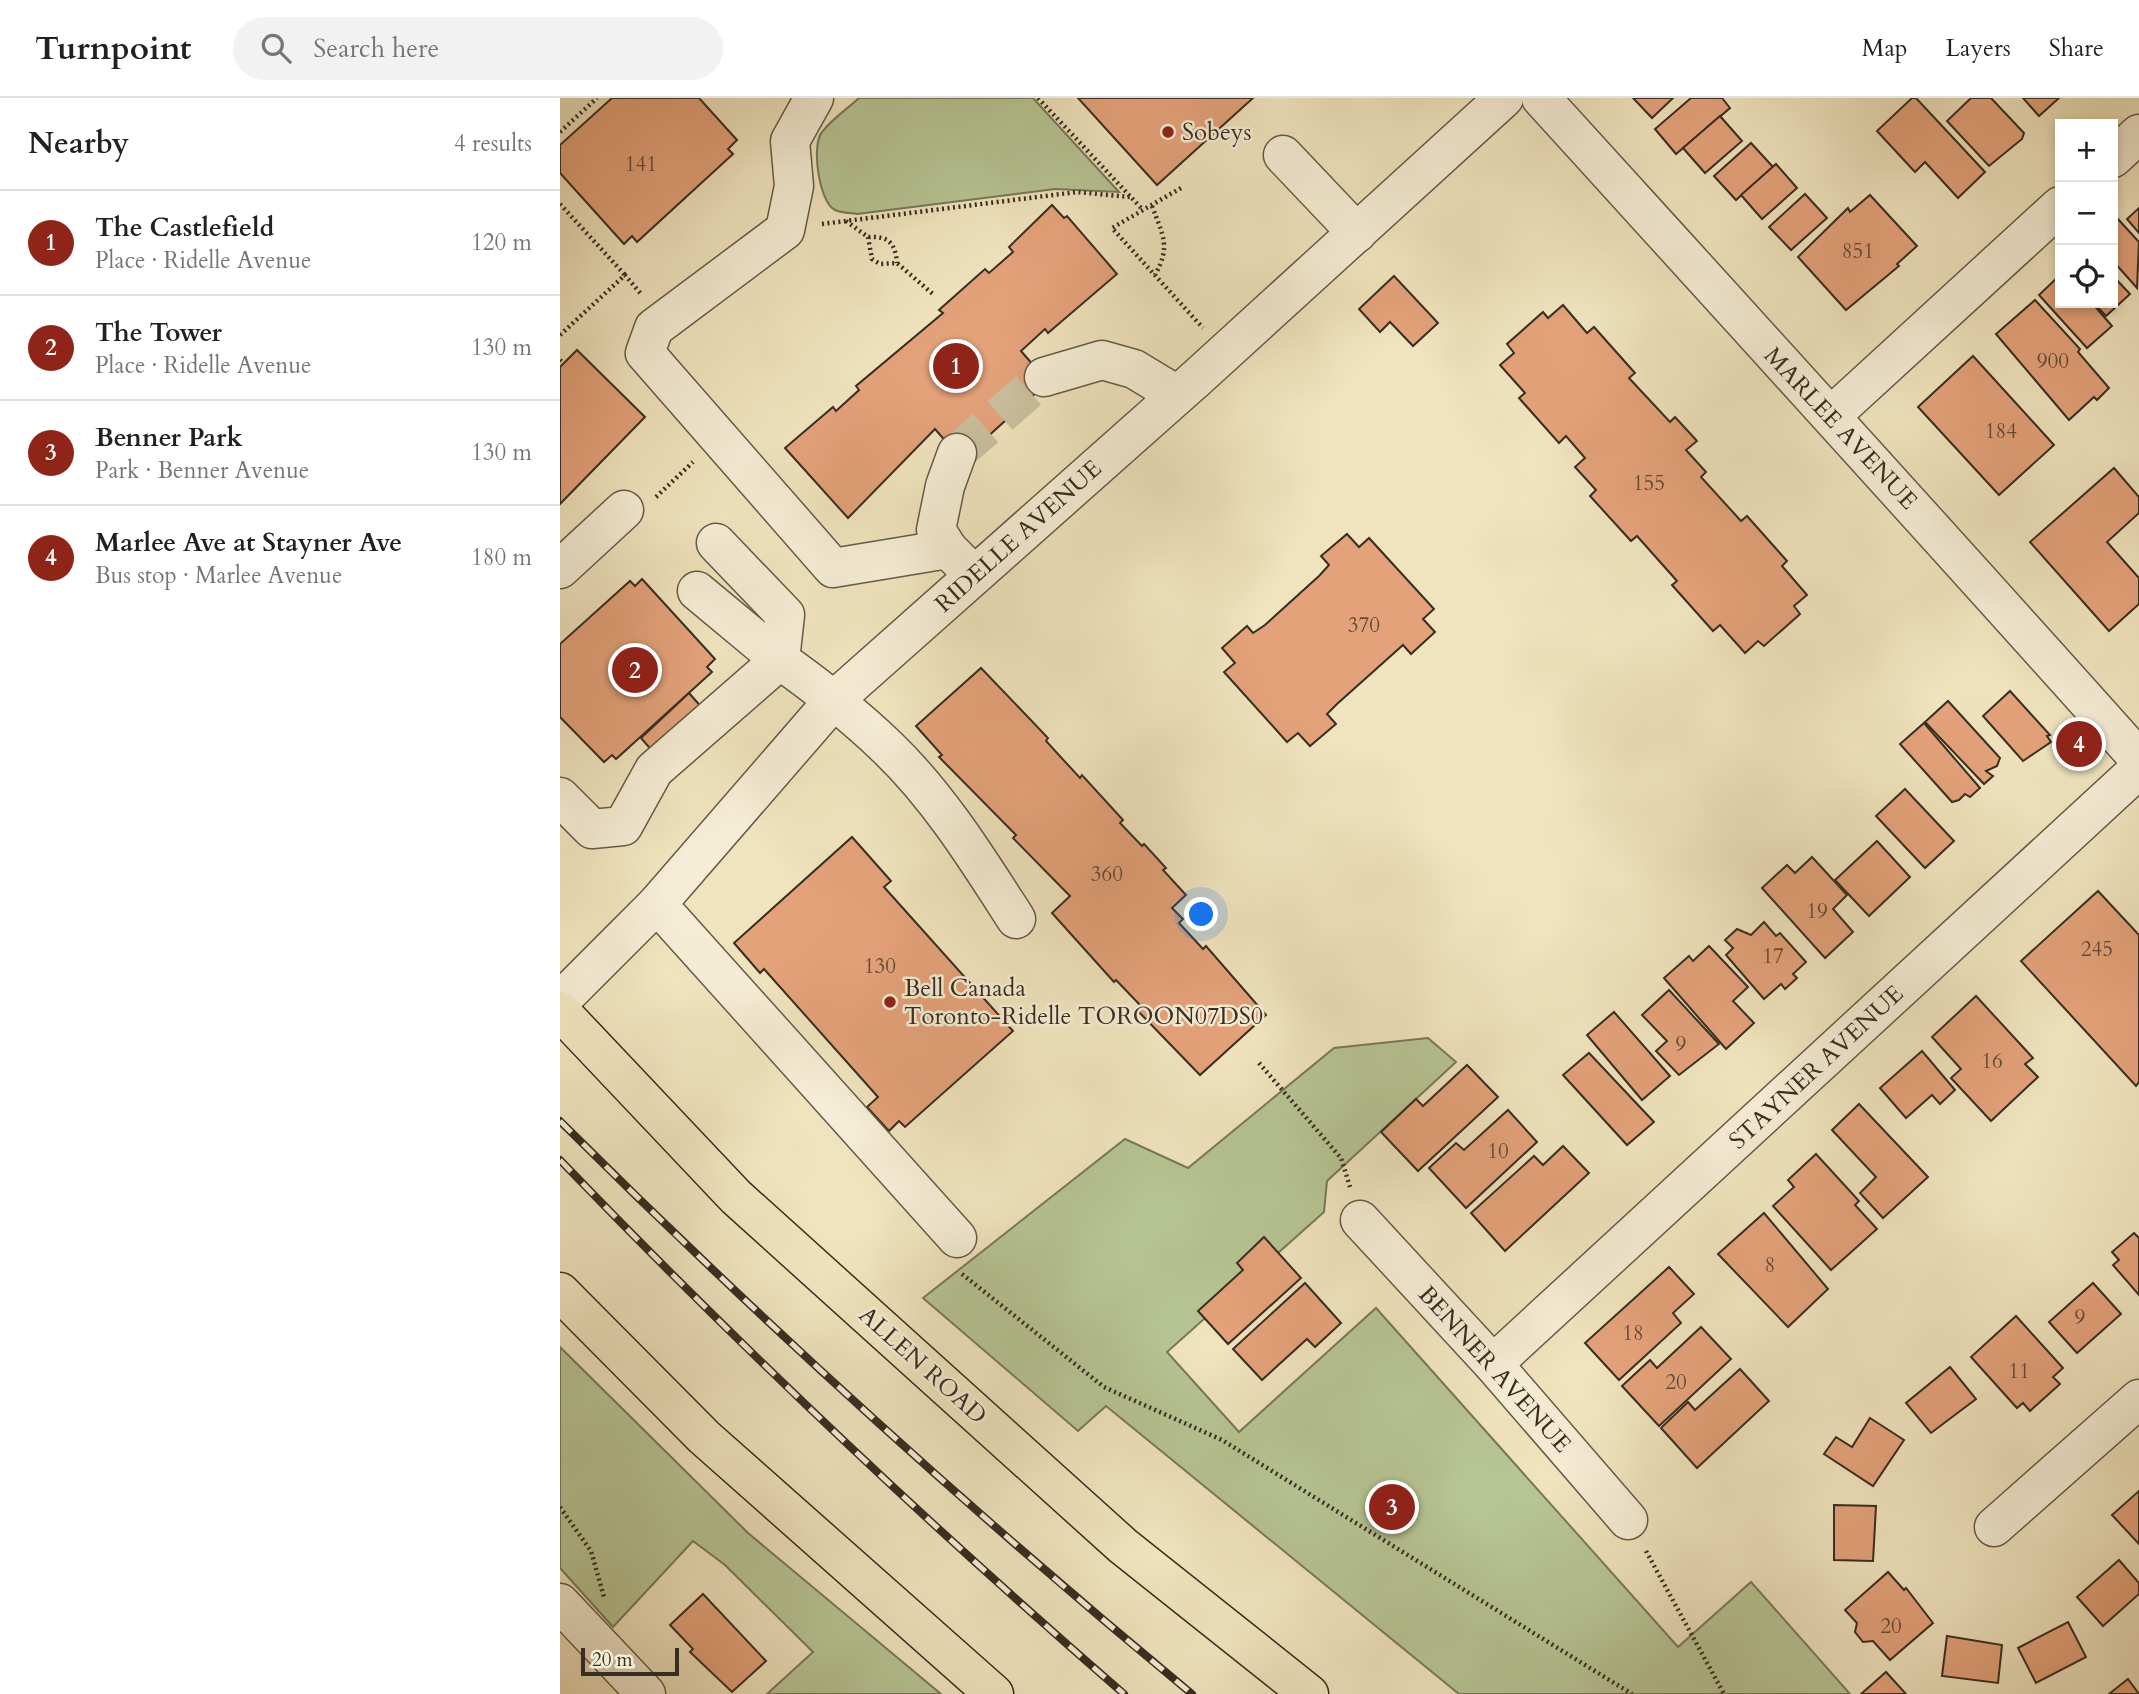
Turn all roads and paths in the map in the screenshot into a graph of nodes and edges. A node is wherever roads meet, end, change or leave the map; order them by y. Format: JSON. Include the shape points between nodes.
{"nodes":[{"id":1,"x":597,"y":98,"type":"edge"},
{"id":2,"x":814,"y":98,"type":"edge"},
{"id":3,"x":1038,"y":98,"type":"edge"},
{"id":4,"x":1504,"y":98,"type":"edge"},
{"id":5,"x":1541,"y":98,"type":"edge"},
{"id":6,"x":560,"y":132,"type":"edge"},
{"id":7,"x":2139,"y":134,"type":"edge"},
{"id":8,"x":2118,"y":153,"type":"edge"},
{"id":9,"x":1283,"y":155,"type":"dead end"},
{"id":10,"x":1181,"y":188,"type":"dead end"},
{"id":11,"x":1130,"y":197,"type":"junction"},
{"id":12,"x":560,"y":204,"type":"edge"},
{"id":13,"x":1152,"y":206,"type":"junction"},
{"id":14,"x":1143,"y":210,"type":"junction"},
{"id":15,"x":2055,"y":211,"type":"edge"},
{"id":16,"x":846,"y":221,"type":"junction"},
{"id":17,"x":785,"y":230,"type":"junction"},
{"id":18,"x":1357,"y":233,"type":"junction"},
{"id":19,"x":867,"y":237,"type":"junction"},
{"id":20,"x":897,"y":263,"type":"junction"},
{"id":21,"x":625,"y":275,"type":"junction"},
{"id":22,"x":1155,"y":275,"type":"junction"},
{"id":23,"x":934,"y":295,"type":"dead end"},
{"id":24,"x":664,"y":321,"type":"junction"},
{"id":25,"x":562,"y":330,"type":"edge"},
{"id":26,"x":1206,"y":331,"type":"dead end"},
{"id":27,"x":560,"y":335,"type":"edge"},
{"id":28,"x":1044,"y":377,"type":"tunnel mouth"},
{"id":29,"x":1177,"y":395,"type":"junction"},
{"id":30,"x":1832,"y":415,"type":"junction"},
{"id":31,"x":720,"y":438,"type":"junction"},
{"id":32,"x":957,"y":453,"type":"tunnel mouth"},
{"id":33,"x":637,"y":506,"type":"joint"},
{"id":34,"x":716,"y":543,"type":"dead end"},
{"id":35,"x":961,"y":562,"type":"junction"},
{"id":36,"x":560,"y":569,"type":"edge"},
{"id":37,"x":697,"y":590,"type":"dead end"},
{"id":38,"x":780,"y":660,"type":"junction"},
{"id":39,"x":833,"y":701,"type":"junction"},
{"id":40,"x":2139,"y":759,"type":"edge"},
{"id":41,"x":2139,"y":769,"type":"edge"},
{"id":42,"x":560,"y":797,"type":"edge"},
{"id":43,"x":657,"y":904,"type":"junction"},
{"id":44,"x":1016,"y":919,"type":"dead end"},
{"id":45,"x":560,"y":1001,"type":"edge"},
{"id":46,"x":560,"y":1011,"type":"edge"},
{"id":47,"x":1259,"y":1063,"type":"dead end"},
{"id":48,"x":1360,"y":1220,"type":"joint"},
{"id":49,"x":957,"y":1238,"type":"joint"},
{"id":50,"x":560,"y":1292,"type":"edge"},
{"id":51,"x":1493,"y":1364,"type":"junction"},
{"id":52,"x":2139,"y":1399,"type":"edge"},
{"id":53,"x":560,"y":1507,"type":"edge"},
{"id":54,"x":1628,"y":1520,"type":"joint"},
{"id":55,"x":1994,"y":1527,"type":"dead end"},
{"id":56,"x":560,"y":1603,"type":"edge"},
{"id":57,"x":608,"y":1653,"type":"junction"},
{"id":58,"x":646,"y":1694,"type":"edge"},
{"id":59,"x":994,"y":1694,"type":"edge"},
{"id":60,"x":1309,"y":1694,"type":"edge"},
{"id":61,"x":1632,"y":1694,"type":"edge"},
{"id":62,"x":1724,"y":1694,"type":"edge"}],
"edges":[{"from":1,"to":6,"type":"path"},
{"from":2,"to":17,"type":"street","via":[[790,141],[794,186]]},
{"from":3,"to":11,"type":"path"},
{"from":4,"to":18,"type":"street","name":"RIDELLE AVENUE"},
{"from":5,"to":30,"type":"street","name":"MARLEE AVENUE","via":[[1706,283]]},
{"from":7,"to":8,"type":"street"},
{"from":9,"to":18,"type":"street"},
{"from":10,"to":13,"type":"path"},
{"from":11,"to":14,"type":"path"},
{"from":11,"to":16,"type":"path","via":[[1077,191]]},
{"from":12,"to":21,"type":"path"},
{"from":13,"to":14,"type":"path"},
{"from":13,"to":22,"type":"path","via":[[1166,256]]},
{"from":14,"to":22,"type":"path","via":[[1112,228]]},
{"from":15,"to":30,"type":"street"},
{"from":16,"to":17,"type":"path"},
{"from":16,"to":19,"type":"path"},
{"from":17,"to":24,"type":"street"},
{"from":18,"to":29,"type":"street","name":"RIDELLE AVENUE"},
{"from":19,"to":20,"type":"path","via":[[890,241]]},
{"from":19,"to":20,"type":"path","via":[[872,259],[880,264]]},
{"from":20,"to":23,"type":"path"},
{"from":21,"to":24,"type":"path"},
{"from":21,"to":25,"type":"path"},
{"from":22,"to":26,"type":"path"},
{"from":24,"to":31,"type":"street","via":[[654,328],[645,353]]},
{"from":25,"to":27,"type":"path"},
{"from":28,"to":29,"type":"street","via":[[1102,360],[1134,369]]},
{"from":29,"to":35,"type":"street","name":"RIDELLE AVENUE"},
{"from":30,"to":40,"type":"street","name":"MARLEE AVENUE"},
{"from":31,"to":33,"type":"path"},
{"from":31,"to":35,"type":"street","via":[[833,568]]},
{"from":32,"to":35,"type":"street","via":[[944,486],[936,530]]},
{"from":33,"to":36,"type":"street"},
{"from":34,"to":38,"type":"street","via":[[785,615]]},
{"from":35,"to":39,"type":"street","name":"RIDELLE AVENUE"},
{"from":37,"to":38,"type":"street"},
{"from":38,"to":39,"type":"street"},
{"from":38,"to":42,"type":"street","via":[[654,770],[623,826],[592,829]]},
{"from":39,"to":43,"type":"street","name":"RIDELLE AVENUE"},
{"from":39,"to":44,"type":"street","via":[[888,748],[930,794]]},
{"from":41,"to":51,"type":"street","name":"STAYNER AVENUE"},
{"from":43,"to":45,"type":"street","name":"RIDELLE AVENUE"},
{"from":43,"to":49,"type":"street"},
{"from":46,"to":60,"type":"highway","name":"ALLEN ROAD","via":[[736,1197],[1123,1546]]},
{"from":47,"to":48,"type":"path","via":[[1341,1158]]},
{"from":48,"to":51,"type":"street","name":"BENNER AVENUE"},
{"from":49,"to":61,"type":"path","via":[[940,1253],[945,1259],[1104,1387],[1222,1440]]},
{"from":50,"to":59,"type":"highway","via":[[704,1437]]},
{"from":51,"to":54,"type":"street","name":"BENNER AVENUE"},
{"from":52,"to":55,"type":"street"},
{"from":53,"to":57,"type":"path","via":[[590,1551],[600,1581]]},
{"from":54,"to":62,"type":"path"},
{"from":56,"to":57,"type":"street"},
{"from":57,"to":58,"type":"street"}]}
